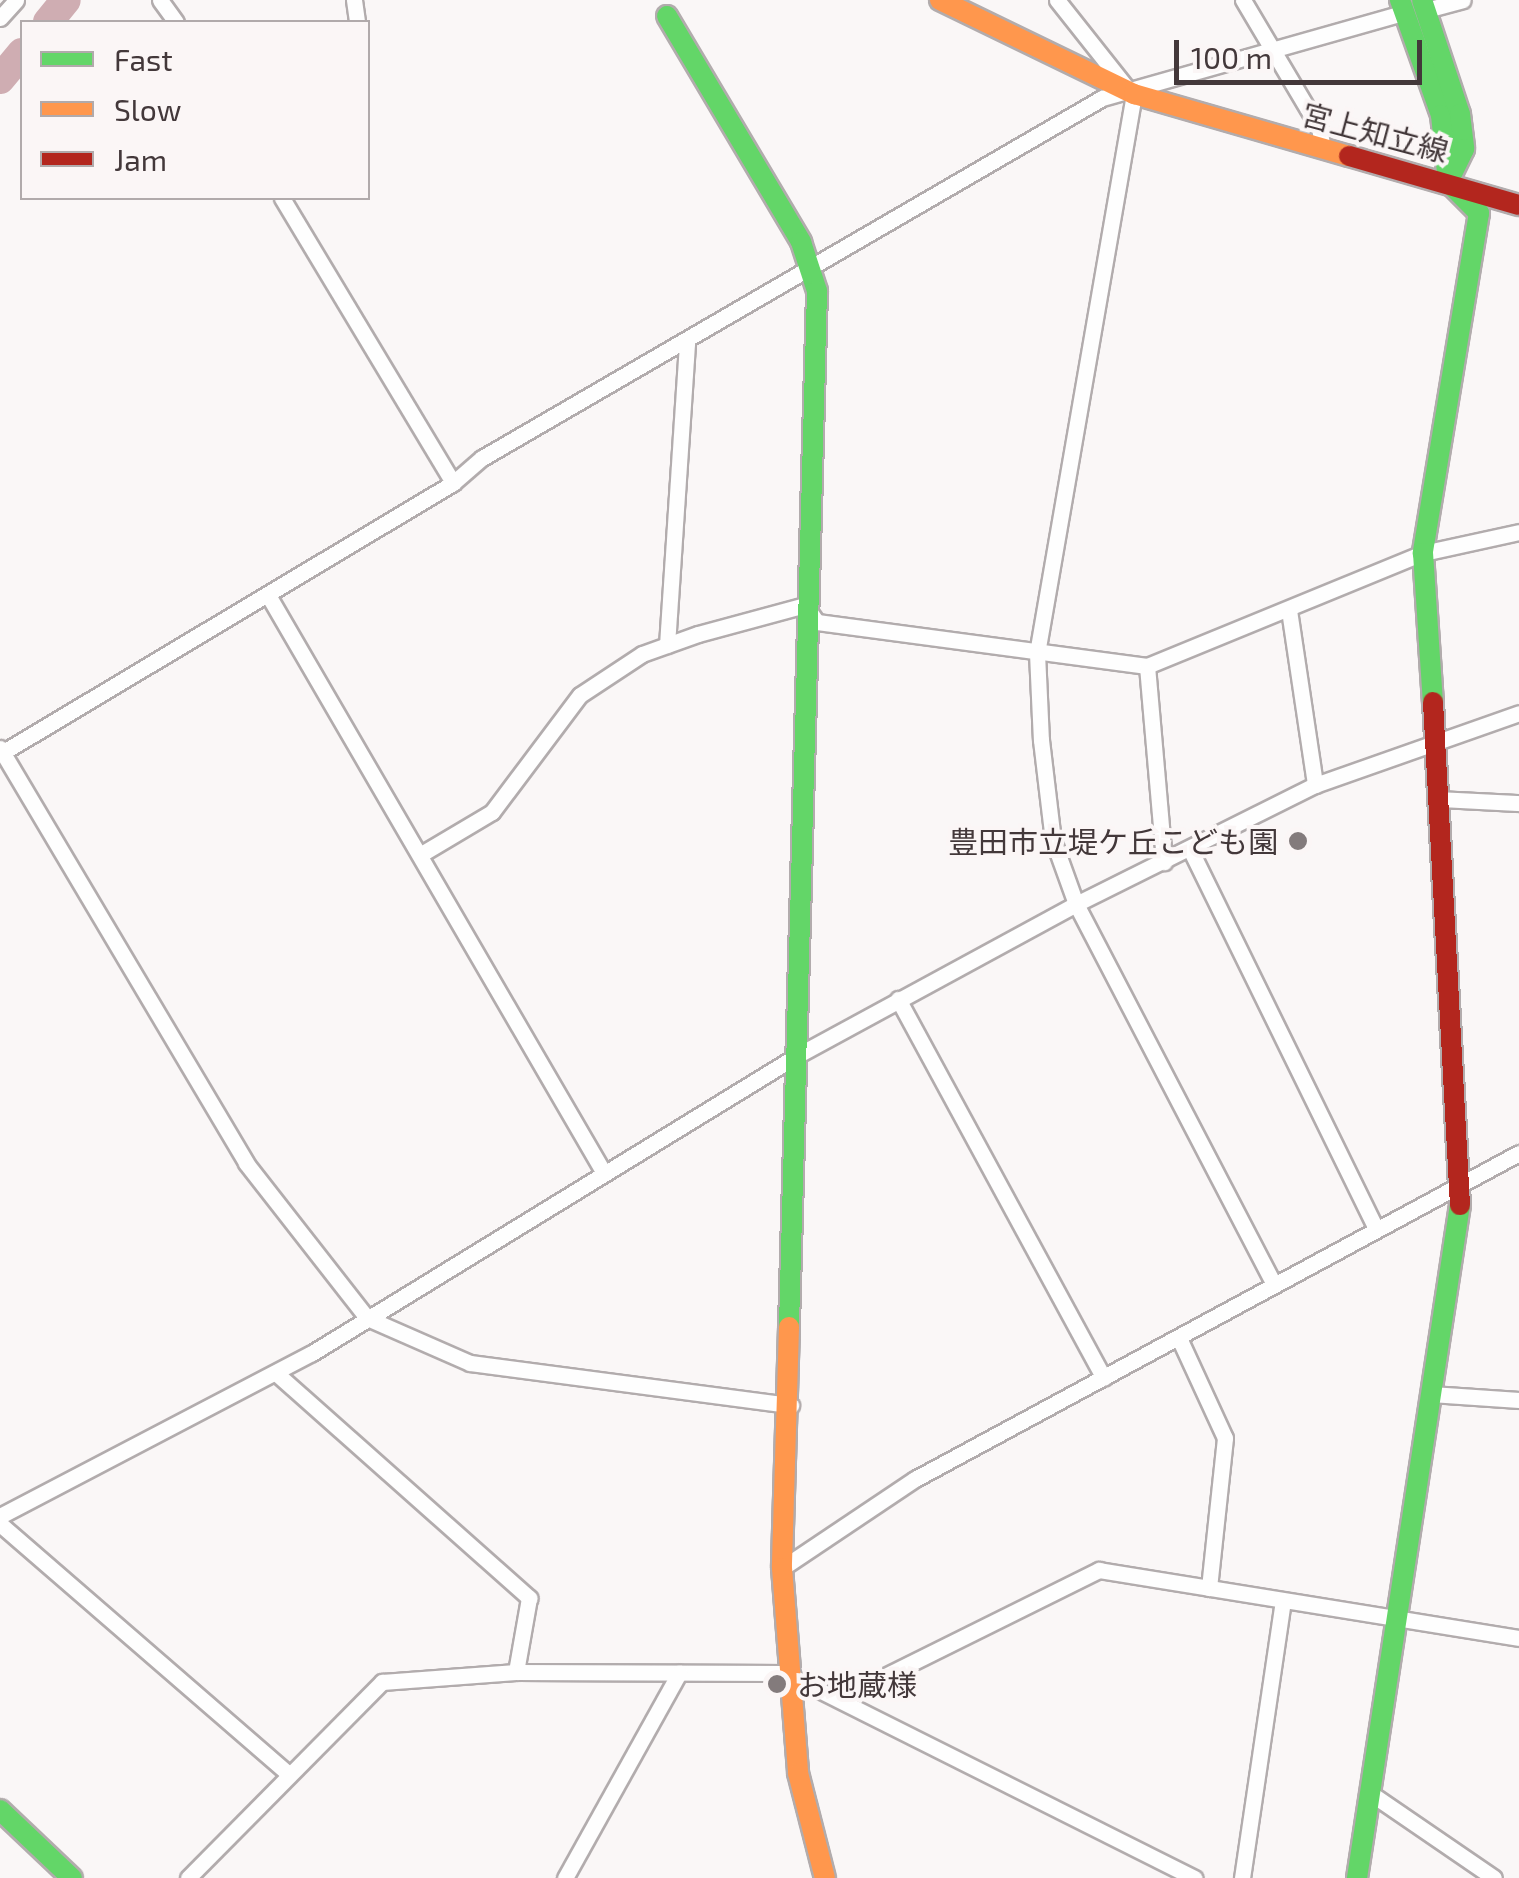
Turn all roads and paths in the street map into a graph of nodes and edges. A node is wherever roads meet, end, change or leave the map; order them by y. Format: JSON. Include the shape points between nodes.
{"nodes":[{"id":1,"x":16,"y":0,"type":"edge"},
{"id":2,"x":940,"y":0,"type":"edge"},
{"id":3,"x":1244,"y":0,"type":"edge"},
{"id":4,"x":1462,"y":0,"type":"edge"},
{"id":5,"x":1060,"y":2,"type":"edge"},
{"id":6,"x":1413,"y":5,"type":"edge"},
{"id":7,"x":667,"y":16,"type":"dead end"},
{"id":8,"x":0,"y":18,"type":"edge"},
{"id":9,"x":1276,"y":50,"type":"junction"},
{"id":10,"x":1132,"y":92,"type":"junction"},
{"id":11,"x":1323,"y":149,"type":"junction"},
{"id":12,"x":1448,"y":182,"type":"junction"},
{"id":13,"x":283,"y":200,"type":"edge"},
{"id":14,"x":1519,"y":205,"type":"edge"},
{"id":15,"x":812,"y":268,"type":"junction"},
{"id":16,"x":688,"y":343,"type":"junction"},
{"id":17,"x":453,"y":483,"type":"junction"},
{"id":18,"x":1519,"y":532,"type":"edge"},
{"id":19,"x":1423,"y":554,"type":"junction"},
{"id":20,"x":268,"y":595,"type":"junction"},
{"id":21,"x":805,"y":605,"type":"junction"},
{"id":22,"x":1288,"y":610,"type":"junction"},
{"id":23,"x":667,"y":645,"type":"junction"},
{"id":24,"x":1037,"y":652,"type":"junction"},
{"id":25,"x":1147,"y":666,"type":"junction"},
{"id":26,"x":1519,"y":713,"type":"edge"},
{"id":27,"x":1434,"y":746,"type":"junction"},
{"id":28,"x":1,"y":752,"type":"edge"},
{"id":29,"x":1315,"y":785,"type":"junction"},
{"id":30,"x":1439,"y":800,"type":"junction"},
{"id":31,"x":1519,"y":803,"type":"edge"},
{"id":32,"x":1190,"y":849,"type":"junction"},
{"id":33,"x":423,"y":853,"type":"junction"},
{"id":34,"x":1164,"y":862,"type":"junction"},
{"id":35,"x":1076,"y":904,"type":"junction"},
{"id":36,"x":898,"y":999,"type":"junction"},
{"id":37,"x":798,"y":1055,"type":"junction"},
{"id":38,"x":1519,"y":1153,"type":"edge"},
{"id":39,"x":604,"y":1173,"type":"junction"},
{"id":40,"x":1464,"y":1181,"type":"junction"},
{"id":41,"x":1374,"y":1227,"type":"junction"},
{"id":42,"x":1273,"y":1283,"type":"junction"},
{"id":43,"x":367,"y":1318,"type":"junction"},
{"id":44,"x":1179,"y":1338,"type":"junction"},
{"id":45,"x":276,"y":1372,"type":"junction"},
{"id":46,"x":1104,"y":1378,"type":"junction"},
{"id":47,"x":1430,"y":1394,"type":"junction"},
{"id":48,"x":1519,"y":1400,"type":"edge"},
{"id":49,"x":790,"y":1405,"type":"junction"},
{"id":50,"x":0,"y":1516,"type":"edge"},
{"id":51,"x":0,"y":1524,"type":"edge"},
{"id":52,"x":782,"y":1568,"type":"junction"},
{"id":53,"x":1209,"y":1588,"type":"junction"},
{"id":54,"x":1283,"y":1601,"type":"junction"},
{"id":55,"x":1396,"y":1620,"type":"junction"},
{"id":56,"x":1519,"y":1638,"type":"edge"},
{"id":57,"x":516,"y":1672,"type":"junction"},
{"id":58,"x":679,"y":1673,"type":"junction"},
{"id":59,"x":786,"y":1673,"type":"junction"},
{"id":60,"x":842,"y":1698,"type":"junction"},
{"id":61,"x":289,"y":1774,"type":"junction"},
{"id":62,"x":1370,"y":1793,"type":"junction"},
{"id":63,"x":0,"y":1810,"type":"edge"},
{"id":64,"x":72,"y":1878,"type":"edge"},
{"id":65,"x":188,"y":1878,"type":"edge"},
{"id":66,"x":565,"y":1878,"type":"edge"},
{"id":67,"x":824,"y":1878,"type":"edge"},
{"id":68,"x":1195,"y":1878,"type":"edge"},
{"id":69,"x":1242,"y":1878,"type":"edge"},
{"id":70,"x":1357,"y":1878,"type":"edge"},
{"id":71,"x":1494,"y":1878,"type":"edge"}],
"edges":[{"from":1,"to":8,"type":"street"},
{"from":2,"to":10,"type":"street","name":"宮上知立線"},
{"from":3,"to":9,"type":"street"},
{"from":4,"to":6,"type":"street"},
{"from":5,"to":10,"type":"street"},
{"from":6,"to":9,"type":"street"},
{"from":6,"to":12,"type":"street","via":[[1460,114],[1464,149]]},
{"from":7,"to":15,"type":"street"},
{"from":9,"to":10,"type":"street"},
{"from":9,"to":11,"type":"street"},
{"from":10,"to":11,"type":"street","name":"宮上知立線"},
{"from":10,"to":15,"type":"street","via":[[1102,98]]},
{"from":10,"to":24,"type":"street"},
{"from":11,"to":12,"type":"street","name":"宮上知立線"},
{"from":12,"to":14,"type":"street","name":"宮上知立線"},
{"from":12,"to":19,"type":"street","via":[[1478,213]]},
{"from":13,"to":17,"type":"street"},
{"from":15,"to":16,"type":"street"},
{"from":15,"to":21,"type":"street"},
{"from":16,"to":17,"type":"street","via":[[482,458]]},
{"from":16,"to":23,"type":"street"},
{"from":17,"to":20,"type":"street"},
{"from":18,"to":19,"type":"street"},
{"from":19,"to":22,"type":"street"},
{"from":19,"to":27,"type":"street"},
{"from":20,"to":28,"type":"street"},
{"from":20,"to":33,"type":"street"},
{"from":21,"to":23,"type":"street"},
{"from":21,"to":24,"type":"street","via":[[816,622]]},
{"from":21,"to":37,"type":"street"},
{"from":22,"to":25,"type":"street"},
{"from":22,"to":29,"type":"street"},
{"from":23,"to":33,"type":"street","via":[[580,694],[492,812]]},
{"from":24,"to":25,"type":"street"},
{"from":24,"to":35,"type":"street","via":[[1053,840]]},
{"from":25,"to":34,"type":"street"},
{"from":26,"to":27,"type":"street"},
{"from":27,"to":29,"type":"street"},
{"from":27,"to":30,"type":"street"},
{"from":28,"to":43,"type":"street","via":[[255,1176],[339,1272]]},
{"from":29,"to":32,"type":"street"},
{"from":30,"to":31,"type":"street"},
{"from":30,"to":40,"type":"street"},
{"from":32,"to":34,"type":"street"},
{"from":32,"to":41,"type":"street"},
{"from":33,"to":39,"type":"street"},
{"from":34,"to":35,"type":"street"},
{"from":35,"to":36,"type":"street"},
{"from":35,"to":42,"type":"street"},
{"from":36,"to":37,"type":"street"},
{"from":36,"to":46,"type":"street"},
{"from":37,"to":39,"type":"street"},
{"from":37,"to":49,"type":"street"},
{"from":38,"to":40,"type":"street"},
{"from":39,"to":43,"type":"street"},
{"from":40,"to":41,"type":"street"},
{"from":40,"to":47,"type":"street"},
{"from":41,"to":42,"type":"street"},
{"from":42,"to":44,"type":"street"},
{"from":43,"to":45,"type":"street"},
{"from":43,"to":49,"type":"street","via":[[470,1362]]},
{"from":44,"to":46,"type":"street"},
{"from":44,"to":53,"type":"street","via":[[1224,1438]]},
{"from":45,"to":50,"type":"street"},
{"from":45,"to":57,"type":"street","via":[[529,1598]]},
{"from":46,"to":52,"type":"street","via":[[915,1480]]},
{"from":47,"to":48,"type":"street"},
{"from":47,"to":55,"type":"street"},
{"from":49,"to":52,"type":"street"},
{"from":51,"to":61,"type":"street"},
{"from":52,"to":59,"type":"street"},
{"from":53,"to":54,"type":"street"},
{"from":53,"to":60,"type":"street","via":[[1099,1570]]},
{"from":54,"to":55,"type":"street"},
{"from":54,"to":69,"type":"street"},
{"from":55,"to":56,"type":"street"},
{"from":55,"to":62,"type":"street"},
{"from":57,"to":58,"type":"street"},
{"from":57,"to":61,"type":"street","via":[[392,1676]]},
{"from":58,"to":59,"type":"street"},
{"from":58,"to":66,"type":"street"},
{"from":59,"to":60,"type":"street"},
{"from":59,"to":67,"type":"street"},
{"from":60,"to":68,"type":"street"},
{"from":61,"to":65,"type":"street"},
{"from":62,"to":70,"type":"street"},
{"from":62,"to":71,"type":"street"},
{"from":63,"to":64,"type":"street"}]}
